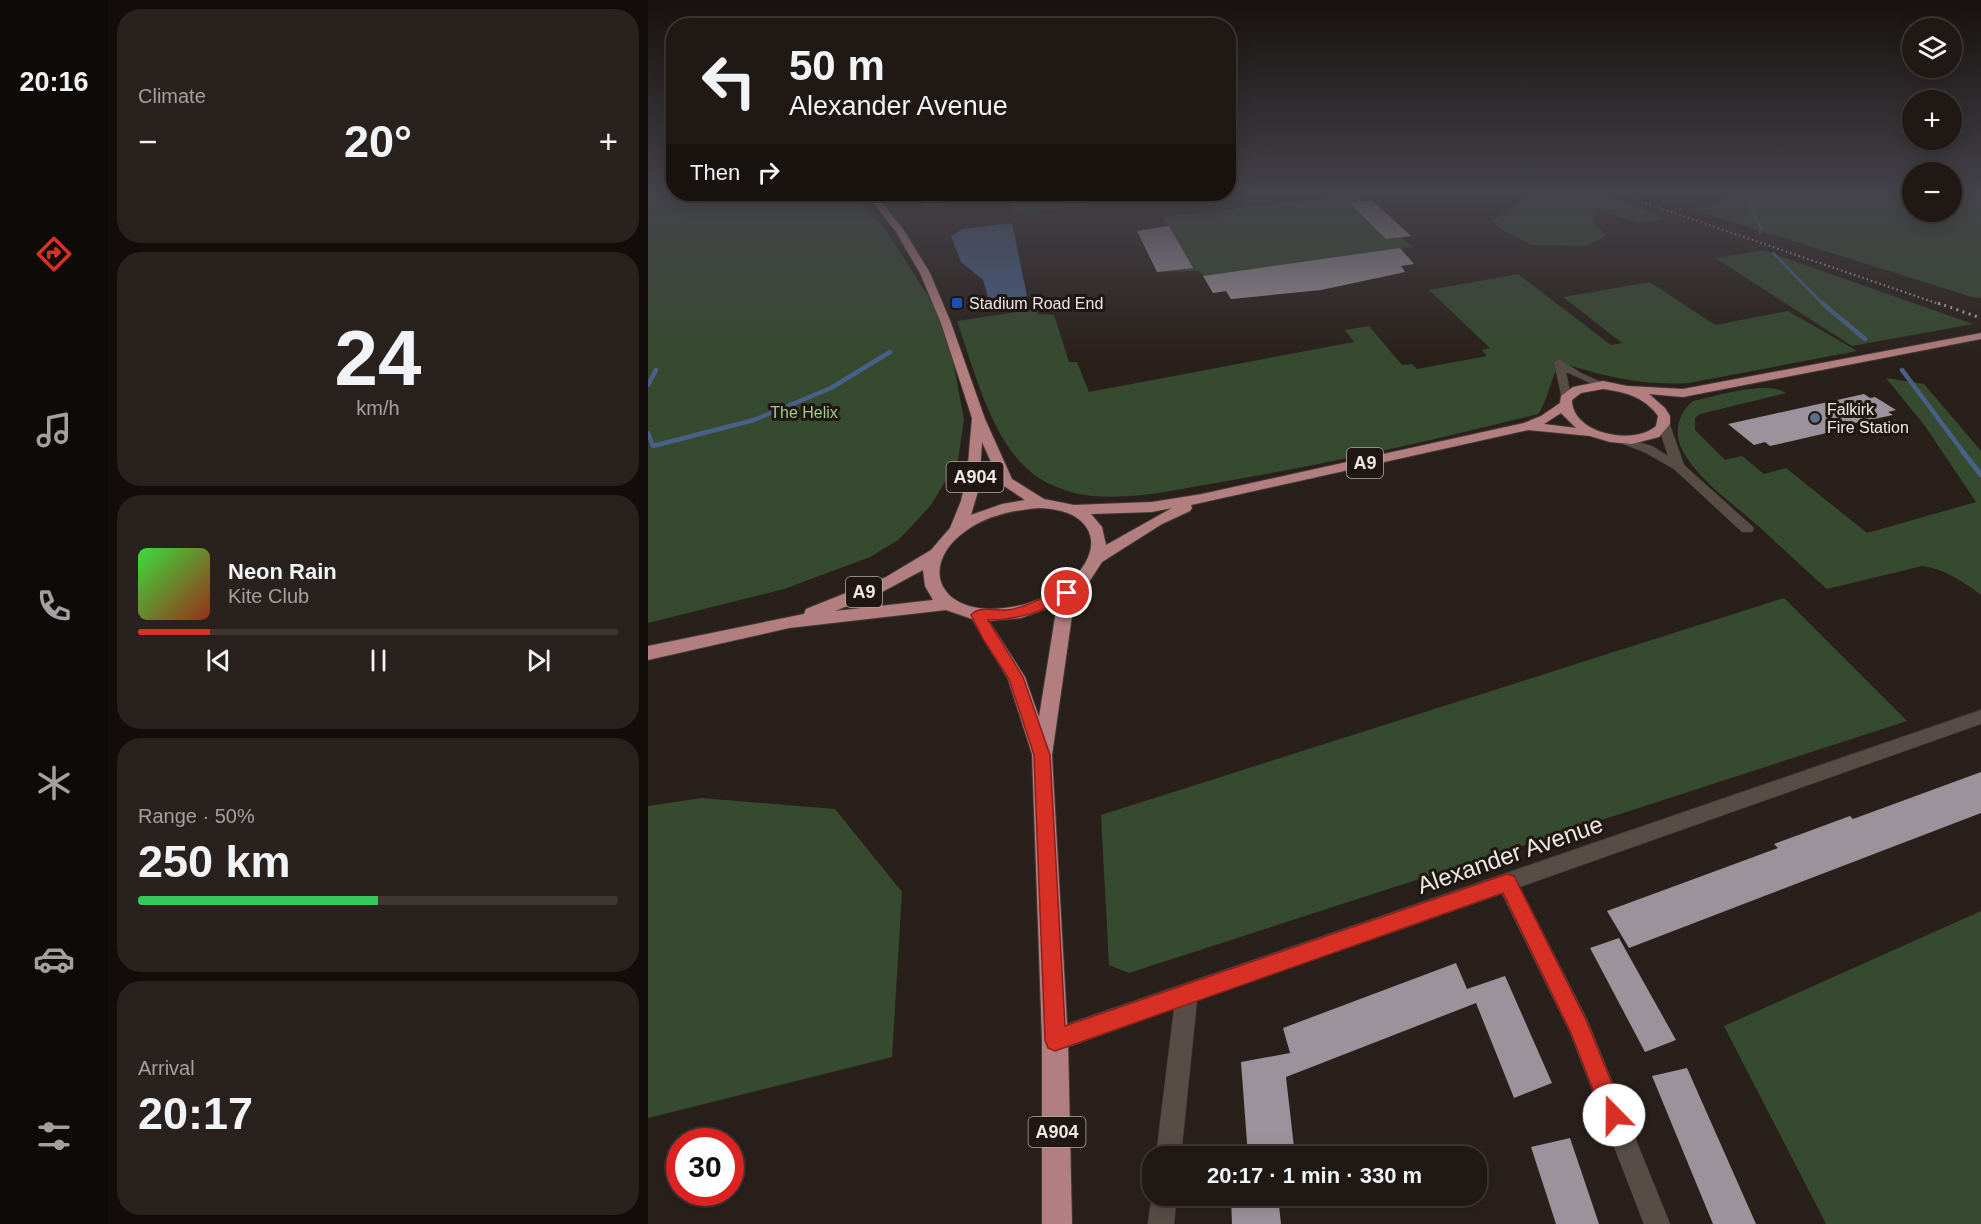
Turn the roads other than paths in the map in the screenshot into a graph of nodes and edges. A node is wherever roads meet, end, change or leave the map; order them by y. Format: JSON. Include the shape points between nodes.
{"nodes":[{"id":1,"x":909,"y":247,"type":"edge"},
{"id":2,"x":1981,"y":336,"type":"edge"},
{"id":3,"x":1603,"y":385,"type":"junction"},
{"id":4,"x":1628,"y":389,"type":"junction"},
{"id":5,"x":1683,"y":393,"type":"junction"},
{"id":6,"x":1565,"y":401,"type":"junction"},
{"id":7,"x":979,"y":419,"type":"junction"},
{"id":8,"x":1664,"y":420,"type":"junction"},
{"id":9,"x":1528,"y":426,"type":"junction"},
{"id":10,"x":1594,"y":434,"type":"junction"},
{"id":11,"x":1616,"y":439,"type":"junction"},
{"id":12,"x":1678,"y":466,"type":"junction"},
{"id":13,"x":1202,"y":499,"type":"junction"},
{"id":14,"x":1040,"y":503,"type":"junction"},
{"id":15,"x":1073,"y":510,"type":"junction"},
{"id":16,"x":1748,"y":529,"type":"dead end"},
{"id":17,"x":955,"y":531,"type":"junction"},
{"id":18,"x":936,"y":554,"type":"junction"},
{"id":19,"x":1096,"y":558,"type":"junction"},
{"id":20,"x":1067,"y":593,"type":"junction"},
{"id":21,"x":947,"y":604,"type":"junction"},
{"id":22,"x":978,"y":615,"type":"junction"},
{"id":23,"x":789,"y":622,"type":"junction"},
{"id":24,"x":648,"y":653,"type":"edge"},
{"id":25,"x":1981,"y":717,"type":"edge"},
{"id":26,"x":1042,"y":755,"type":"junction"},
{"id":27,"x":1507,"y":883,"type":"junction"},
{"id":28,"x":1187,"y":995,"type":"junction"},
{"id":29,"x":1055,"y":1040,"type":"junction"},
{"id":30,"x":1169,"y":1146,"type":"edge"},
{"id":31,"x":1163,"y":1206,"type":"edge"},
{"id":32,"x":1057,"y":1224,"type":"edge"},
{"id":33,"x":1161,"y":1224,"type":"edge"},
{"id":34,"x":1657,"y":1224,"type":"edge"}],
"edges":[{"from":1,"to":7,"type":"main road","number":"A904","via":[[946,323]]},
{"from":2,"to":5,"type":"main road"},
{"from":3,"to":4,"type":"main road"},
{"from":3,"to":6,"type":"main road","via":[[1580,388]]},
{"from":3,"to":6,"type":"street","via":[[1577,375],[1559,362]]},
{"from":4,"to":5,"type":"main road"},
{"from":4,"to":8,"type":"main road","via":[[1652,400]]},
{"from":5,"to":8,"type":"main road"},
{"from":6,"to":9,"type":"main road","number":"A9","via":[[1545,419]]},
{"from":6,"to":10,"type":"main road","via":[[1572,421]]},
{"from":7,"to":14,"type":"main road","number":"A904","via":[[1006,481]]},
{"from":7,"to":17,"type":"main road","number":"A904","via":[[973,488]]},
{"from":8,"to":11,"type":"main road","via":[[1658,432],[1647,437]]},
{"from":8,"to":12,"type":"street"},
{"from":9,"to":10,"type":"main road","number":"A9"},
{"from":9,"to":13,"type":"main road","number":"A9"},
{"from":10,"to":11,"type":"main road"},
{"from":11,"to":12,"type":"street","via":[[1648,449]]},
{"from":12,"to":16,"type":"street"},
{"from":13,"to":15,"type":"main road","number":"A9","via":[[1152,507]]},
{"from":13,"to":19,"type":"main road","number":"A9"},
{"from":14,"to":15,"type":"main road"},
{"from":14,"to":17,"type":"main road","via":[[995,510]]},
{"from":15,"to":19,"type":"main road","via":[[1096,529]]},
{"from":17,"to":18,"type":"main road"},
{"from":18,"to":21,"type":"main road","via":[[930,573],[934,590]]},
{"from":18,"to":23,"type":"main road","number":"A9","via":[[897,579]]},
{"from":19,"to":20,"type":"main road","via":[[1086,576]]},
{"from":20,"to":22,"type":"main road","via":[[1040,607],[1009,615]]},
{"from":20,"to":26,"type":"main road","number":"A904"},
{"from":21,"to":22,"type":"main road"},
{"from":21,"to":23,"type":"main road","number":"A9"},
{"from":22,"to":26,"type":"main road","number":"A904","via":[[1016,677]]},
{"from":23,"to":24,"type":"main road","number":"A9"},
{"from":25,"to":27,"type":"street","name":"Alexander Avenue"},
{"from":26,"to":29,"type":"main road","number":"A904"},
{"from":27,"to":28,"type":"street","name":"Alexander Avenue"},
{"from":27,"to":34,"type":"street","via":[[1579,1027]]},
{"from":28,"to":29,"type":"street","name":"Alexander Avenue"},
{"from":28,"to":30,"type":"street"},
{"from":29,"to":32,"type":"main road","number":"A904"},
{"from":31,"to":33,"type":"street"}]}
